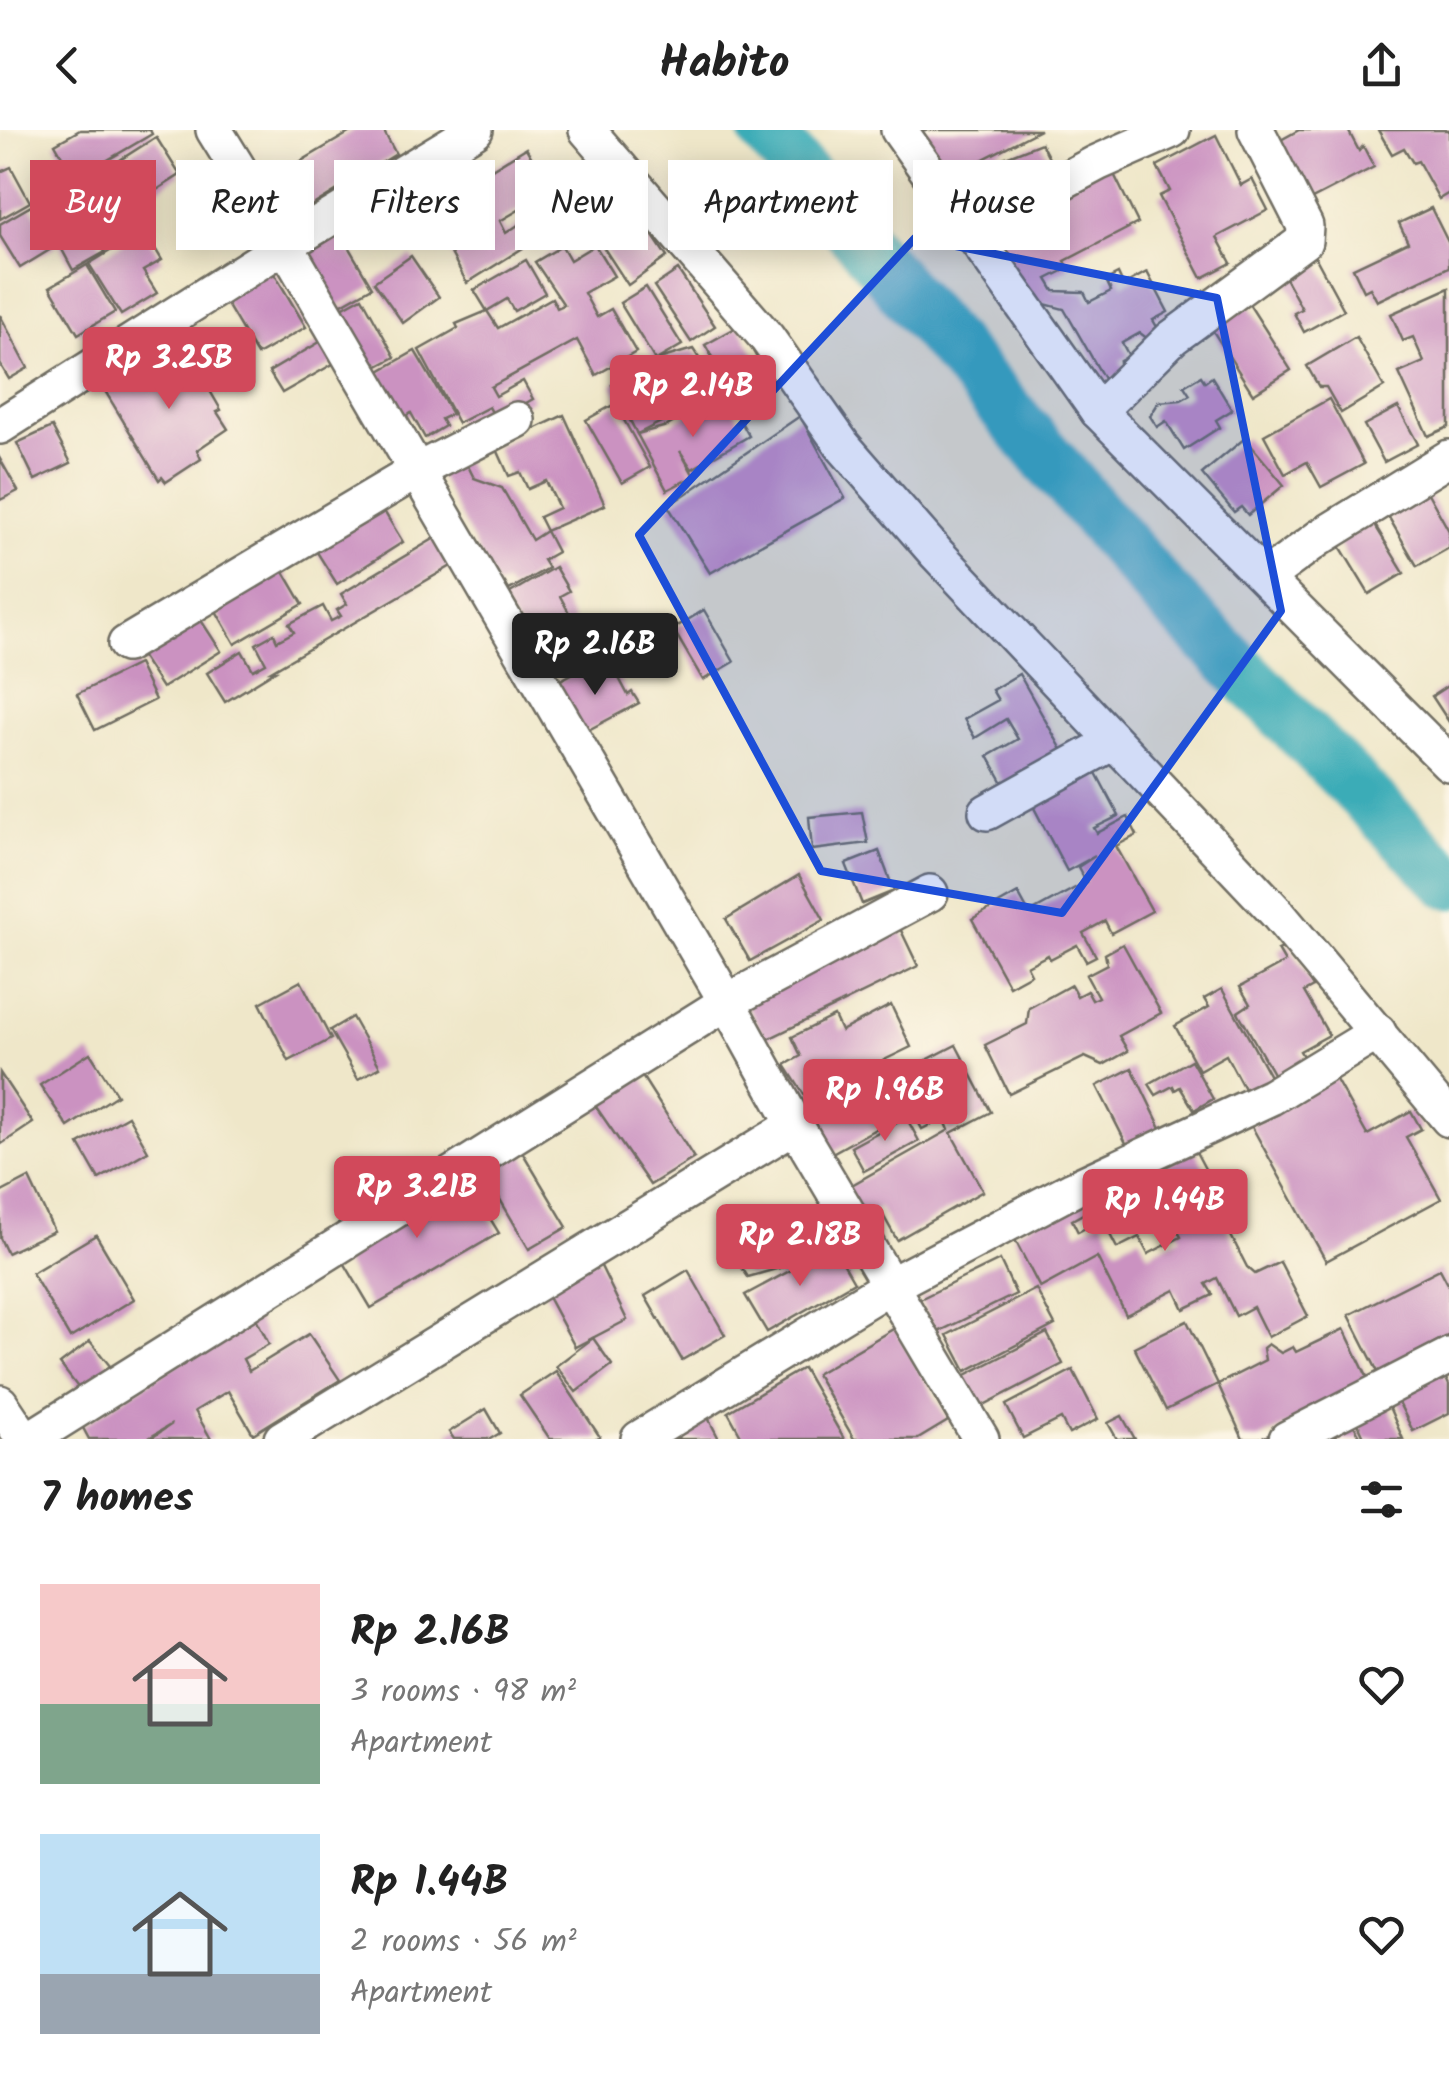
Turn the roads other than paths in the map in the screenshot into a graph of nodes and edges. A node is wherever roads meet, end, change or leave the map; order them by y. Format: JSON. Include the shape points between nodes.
{"nodes":[{"id":1,"x":214,"y":130,"type":"edge"},
{"id":2,"x":475,"y":130,"type":"edge"},
{"id":3,"x":587,"y":130,"type":"edge"},
{"id":4,"x":899,"y":130,"type":"edge"},
{"id":5,"x":1172,"y":130,"type":"edge"},
{"id":6,"x":1256,"y":130,"type":"edge"},
{"id":7,"x":233,"y":160,"type":"edge"},
{"id":8,"x":921,"y":160,"type":"edge"},
{"id":9,"x":1070,"y":177,"type":"edge"},
{"id":10,"x":314,"y":227,"type":"edge"},
{"id":11,"x":277,"y":250,"type":"edge"},
{"id":12,"x":288,"y":250,"type":"edge"},
{"id":13,"x":986,"y":250,"type":"edge"},
{"id":14,"x":1098,"y":411,"type":"junction"},
{"id":15,"x":517,"y":420,"type":"dead end"},
{"id":16,"x":0,"y":426,"type":"edge"},
{"id":17,"x":1449,"y":458,"type":"edge"},
{"id":18,"x":416,"y":472,"type":"junction"},
{"id":19,"x":1266,"y":577,"type":"junction"},
{"id":20,"x":126,"y":644,"type":"dead end"},
{"id":21,"x":1113,"y":742,"type":"junction"},
{"id":22,"x":1449,"y":763,"type":"edge"},
{"id":23,"x":987,"y":812,"type":"dead end"},
{"id":24,"x":930,"y":893,"type":"dead end"},
{"id":25,"x":727,"y":1002,"type":"junction"},
{"id":26,"x":1378,"y":1032,"type":"junction"},
{"id":27,"x":1449,"y":1119,"type":"edge"},
{"id":28,"x":795,"y":1124,"type":"junction"},
{"id":29,"x":890,"y":1286,"type":"junction"},
{"id":30,"x":1449,"y":1356,"type":"edge"},
{"id":31,"x":0,"y":1402,"type":"edge"},
{"id":32,"x":27,"y":1439,"type":"edge"},
{"id":33,"x":282,"y":1439,"type":"edge"},
{"id":34,"x":638,"y":1439,"type":"edge"},
{"id":35,"x":981,"y":1439,"type":"edge"},
{"id":36,"x":1288,"y":1439,"type":"edge"}],
"edges":[{"from":1,"to":7,"type":"street"},
{"from":2,"to":10,"type":"street"},
{"from":3,"to":21,"type":"street","via":[[767,338],[844,446]]},
{"from":4,"to":8,"type":"street"},
{"from":5,"to":9,"type":"street"},
{"from":6,"to":14,"type":"street","via":[[1305,226],[1304,241],[1172,338]]},
{"from":11,"to":16,"type":"street"},
{"from":12,"to":18,"type":"street"},
{"from":13,"to":14,"type":"street"},
{"from":14,"to":19,"type":"street"},
{"from":15,"to":18,"type":"street"},
{"from":17,"to":19,"type":"street"},
{"from":18,"to":20,"type":"street"},
{"from":18,"to":25,"type":"street"},
{"from":19,"to":22,"type":"street"},
{"from":21,"to":23,"type":"street"},
{"from":21,"to":26,"type":"street","via":[[1276,912]]},
{"from":24,"to":25,"type":"street"},
{"from":25,"to":28,"type":"street"},
{"from":25,"to":32,"type":"street"},
{"from":26,"to":27,"type":"street"},
{"from":26,"to":29,"type":"street","via":[[1272,1096],[1073,1189]]},
{"from":28,"to":29,"type":"street"},
{"from":28,"to":33,"type":"street"},
{"from":29,"to":34,"type":"street"},
{"from":29,"to":35,"type":"street"},
{"from":30,"to":36,"type":"street"},
{"from":31,"to":32,"type":"street"}]}
